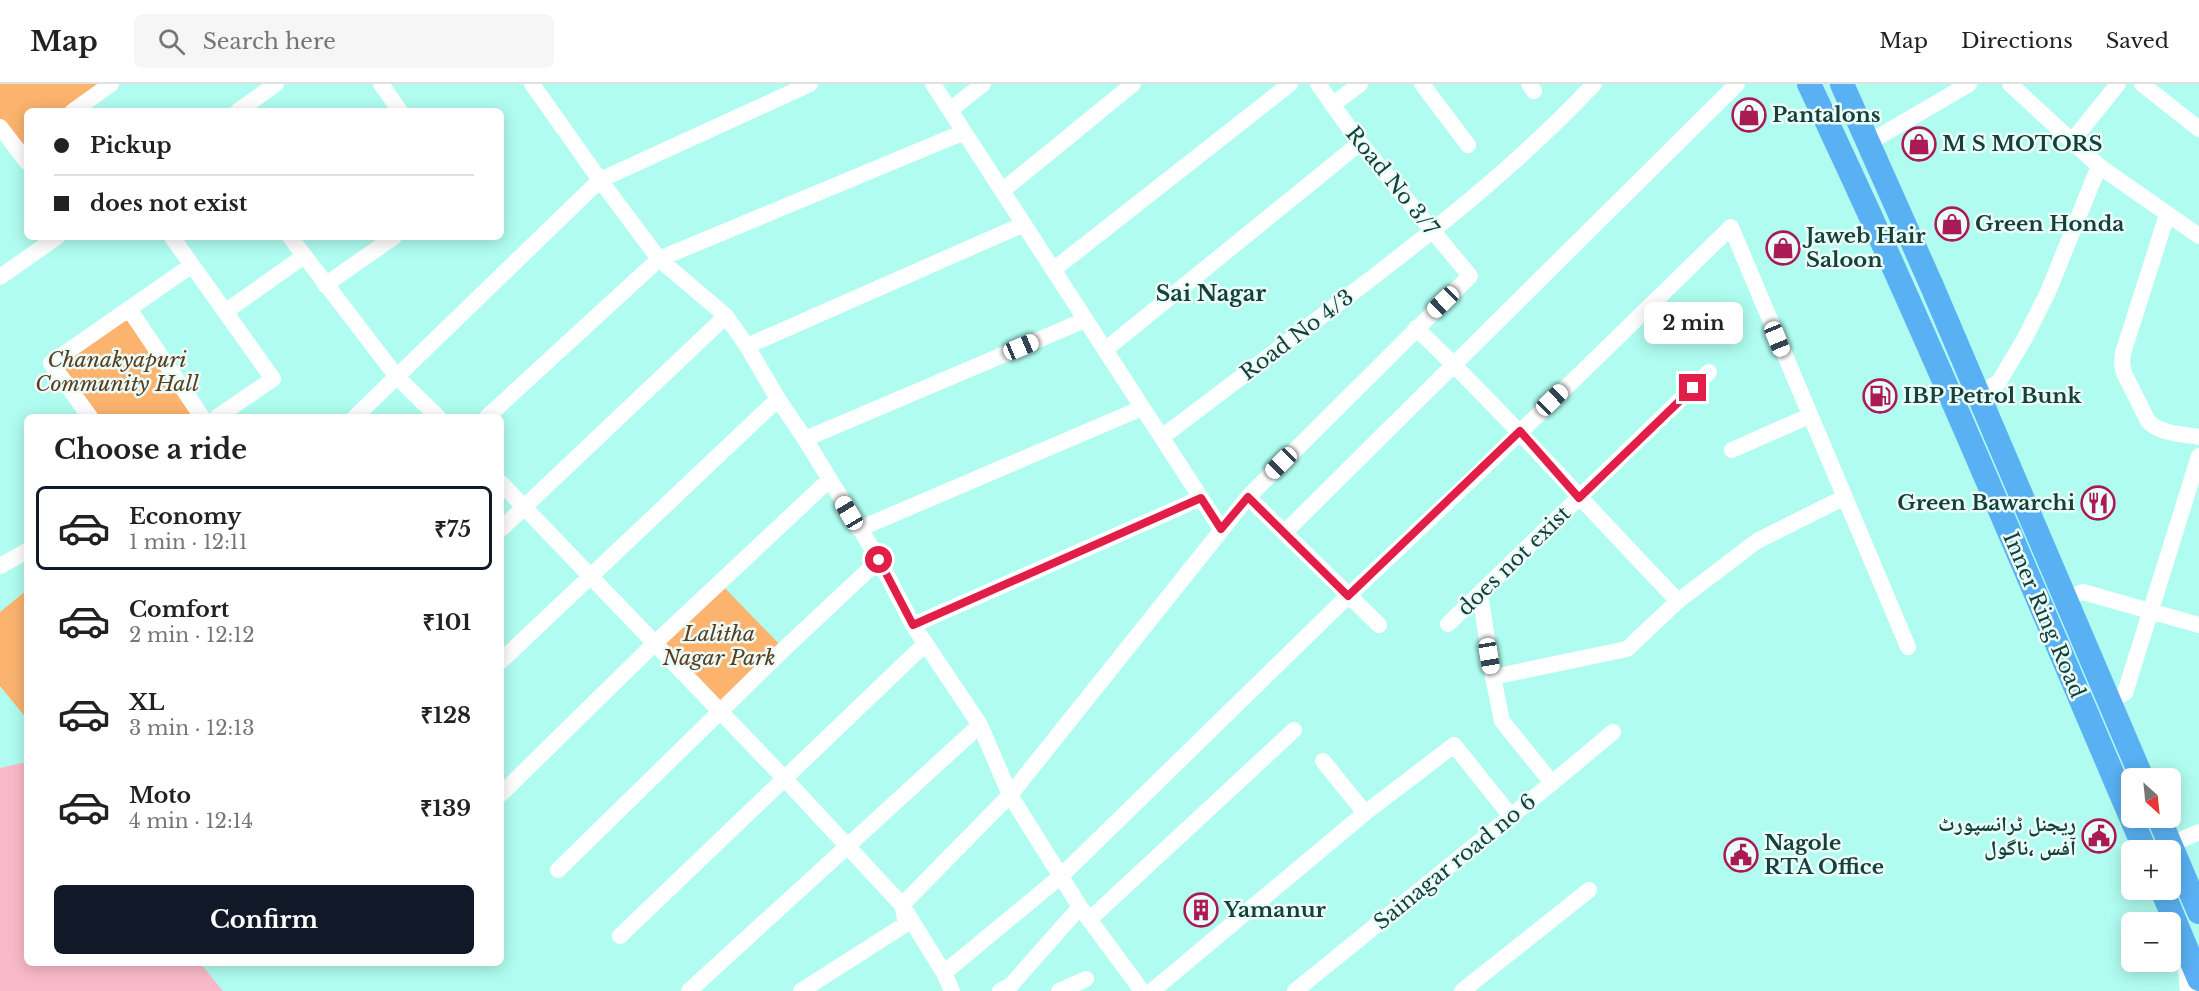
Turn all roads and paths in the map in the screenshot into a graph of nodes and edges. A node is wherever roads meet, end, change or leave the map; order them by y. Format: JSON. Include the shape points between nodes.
{"nodes":[{"id":1,"x":111,"y":84,"type":"edge"},
{"id":2,"x":381,"y":84,"type":"edge"},
{"id":3,"x":810,"y":84,"type":"edge"},
{"id":4,"x":933,"y":84,"type":"edge"},
{"id":5,"x":983,"y":84,"type":"edge"},
{"id":6,"x":1133,"y":84,"type":"edge"},
{"id":7,"x":1290,"y":84,"type":"edge"},
{"id":8,"x":1318,"y":84,"type":"edge"},
{"id":9,"x":1360,"y":84,"type":"edge"},
{"id":10,"x":1422,"y":84,"type":"edge"},
{"id":11,"x":1594,"y":84,"type":"edge"},
{"id":12,"x":1737,"y":84,"type":"edge"},
{"id":13,"x":1809,"y":84,"type":"edge"},
{"id":14,"x":1842,"y":84,"type":"edge"},
{"id":15,"x":1969,"y":84,"type":"edge"},
{"id":16,"x":2010,"y":84,"type":"edge"},
{"id":17,"x":2118,"y":84,"type":"edge"},
{"id":18,"x":2142,"y":84,"type":"edge"},
{"id":19,"x":273,"y":85,"type":"edge"},
{"id":20,"x":539,"y":86,"type":"edge"},
{"id":21,"x":1332,"y":105,"type":"junction"},
{"id":22,"x":77,"y":108,"type":"edge"},
{"id":23,"x":242,"y":108,"type":"edge"},
{"id":24,"x":398,"y":108,"type":"edge"},
{"id":25,"x":950,"y":110,"type":"junction"},
{"id":26,"x":0,"y":127,"type":"edge"},
{"id":27,"x":2199,"y":129,"type":"edge"},
{"id":28,"x":964,"y":132,"type":"junction"},
{"id":29,"x":2072,"y":141,"type":"junction"},
{"id":30,"x":1360,"y":143,"type":"junction"},
{"id":31,"x":1868,"y":143,"type":"junction"},
{"id":32,"x":1468,"y":145,"type":"dead end"},
{"id":33,"x":24,"y":152,"type":"edge"},
{"id":34,"x":2099,"y":166,"type":"junction"},
{"id":35,"x":600,"y":180,"type":"junction"},
{"id":36,"x":1002,"y":191,"type":"junction"},
{"id":37,"x":2167,"y":215,"type":"junction"},
{"id":38,"x":1024,"y":224,"type":"junction"},
{"id":39,"x":1433,"y":232,"type":"junction"},
{"id":40,"x":2199,"y":236,"type":"edge"},
{"id":41,"x":53,"y":240,"type":"edge"},
{"id":42,"x":174,"y":240,"type":"edge"},
{"id":43,"x":292,"y":240,"type":"edge"},
{"id":44,"x":390,"y":240,"type":"edge"},
{"id":45,"x":304,"y":256,"type":"junction"},
{"id":46,"x":659,"y":259,"type":"junction"},
{"id":47,"x":192,"y":265,"type":"junction"},
{"id":48,"x":1053,"y":270,"type":"junction"},
{"id":49,"x":0,"y":277,"type":"edge"},
{"id":50,"x":325,"y":285,"type":"junction"},
{"id":51,"x":129,"y":309,"type":"junction"},
{"id":52,"x":225,"y":312,"type":"junction"},
{"id":53,"x":726,"y":316,"type":"junction"},
{"id":54,"x":1085,"y":320,"type":"junction"},
{"id":55,"x":1416,"y":328,"type":"junction"},
{"id":56,"x":747,"y":346,"type":"junction"},
{"id":57,"x":1105,"y":350,"type":"junction"},
{"id":58,"x":1454,"y":364,"type":"junction"},
{"id":59,"x":1709,"y":372,"type":"dead end"},
{"id":60,"x":397,"y":377,"type":"junction"},
{"id":61,"x":1978,"y":392,"type":"junction"},
{"id":62,"x":778,"y":399,"type":"junction"},
{"id":63,"x":1142,"y":408,"type":"junction"},
{"id":64,"x":88,"y":414,"type":"edge"},
{"id":65,"x":200,"y":414,"type":"edge"},
{"id":66,"x":221,"y":414,"type":"edge"},
{"id":67,"x":358,"y":414,"type":"edge"},
{"id":68,"x":435,"y":414,"type":"edge"},
{"id":69,"x":490,"y":414,"type":"edge"},
{"id":70,"x":1809,"y":416,"type":"junction"},
{"id":71,"x":1520,"y":431,"type":"junction"},
{"id":72,"x":1162,"y":437,"type":"junction"},
{"id":73,"x":2199,"y":437,"type":"edge"},
{"id":74,"x":805,"y":439,"type":"junction"},
{"id":75,"x":1732,"y":450,"type":"dead end"},
{"id":76,"x":2199,"y":456,"type":"edge"},
{"id":77,"x":829,"y":480,"type":"junction"},
{"id":78,"x":504,"y":486,"type":"edge"},
{"id":79,"x":1248,"y":497,"type":"junction"},
{"id":80,"x":1201,"y":498,"type":"junction"},
{"id":81,"x":1579,"y":498,"type":"junction"},
{"id":82,"x":1843,"y":498,"type":"junction"},
{"id":83,"x":524,"y":507,"type":"junction"},
{"id":84,"x":504,"y":526,"type":"edge"},
{"id":85,"x":859,"y":529,"type":"junction"},
{"id":86,"x":1221,"y":529,"type":"junction"},
{"id":87,"x":1285,"y":532,"type":"junction"},
{"id":88,"x":24,"y":553,"type":"edge"},
{"id":89,"x":879,"y":560,"type":"junction"},
{"id":90,"x":0,"y":566,"type":"edge"},
{"id":91,"x":590,"y":575,"type":"junction"},
{"id":92,"x":1480,"y":594,"type":"junction"},
{"id":93,"x":1348,"y":596,"type":"junction"},
{"id":94,"x":2065,"y":598,"type":"junction"},
{"id":95,"x":1678,"y":601,"type":"junction"},
{"id":96,"x":2152,"y":611,"type":"junction"},
{"id":97,"x":1448,"y":624,"type":"dead end"},
{"id":98,"x":913,"y":625,"type":"junction"},
{"id":99,"x":1378,"y":625,"type":"dead end"},
{"id":100,"x":2199,"y":625,"type":"edge"},
{"id":101,"x":654,"y":644,"type":"junction"},
{"id":102,"x":925,"y":644,"type":"junction"},
{"id":103,"x":1908,"y":647,"type":"dead end"},
{"id":104,"x":504,"y":658,"type":"edge"},
{"id":105,"x":1492,"y":677,"type":"junction"},
{"id":106,"x":2108,"y":701,"type":"junction"},
{"id":107,"x":719,"y":712,"type":"junction"},
{"id":108,"x":980,"y":725,"type":"junction"},
{"id":109,"x":1294,"y":730,"type":"dead end"},
{"id":110,"x":1612,"y":732,"type":"dead end"},
{"id":111,"x":1323,"y":761,"type":"dead end"},
{"id":112,"x":2138,"y":768,"type":"edge"},
{"id":113,"x":784,"y":778,"type":"junction"},
{"id":114,"x":1552,"y":783,"type":"junction"},
{"id":115,"x":504,"y":791,"type":"edge"},
{"id":116,"x":1010,"y":795,"type":"junction"},
{"id":117,"x":1365,"y":813,"type":"junction"},
{"id":118,"x":1510,"y":815,"type":"junction"},
{"id":119,"x":2199,"y":832,"type":"edge"},
{"id":120,"x":2141,"y":840,"type":"edge"},
{"id":121,"x":2180,"y":840,"type":"edge"},
{"id":122,"x":846,"y":846,"type":"junction"},
{"id":123,"x":2181,"y":868,"type":"edge"},
{"id":124,"x":558,"y":870,"type":"dead end"},
{"id":125,"x":1061,"y":876,"type":"junction"},
{"id":126,"x":1589,"y":890,"type":"dead end"},
{"id":127,"x":2166,"y":900,"type":"edge"},
{"id":128,"x":902,"y":905,"type":"junction"},
{"id":129,"x":2199,"y":912,"type":"edge"},
{"id":130,"x":1084,"y":914,"type":"junction"},
{"id":131,"x":620,"y":936,"type":"dead end"},
{"id":132,"x":2185,"y":944,"type":"junction"},
{"id":133,"x":944,"y":973,"type":"junction"},
{"id":134,"x":1086,"y":979,"type":"dead end"},
{"id":135,"x":2199,"y":979,"type":"edge"},
{"id":136,"x":689,"y":991,"type":"edge"},
{"id":137,"x":801,"y":991,"type":"edge"},
{"id":138,"x":952,"y":991,"type":"edge"},
{"id":139,"x":1000,"y":991,"type":"edge"},
{"id":140,"x":1059,"y":991,"type":"edge"},
{"id":141,"x":1142,"y":991,"type":"edge"},
{"id":142,"x":1152,"y":991,"type":"edge"},
{"id":143,"x":1295,"y":991,"type":"edge"},
{"id":144,"x":1462,"y":991,"type":"edge"},
{"id":145,"x":2188,"y":991,"type":"edge"}],
"edges":[{"from":1,"to":22,"type":"street"},
{"from":2,"to":24,"type":"street"},
{"from":3,"to":35,"type":"street"},
{"from":4,"to":25,"type":"street"},
{"from":5,"to":25,"type":"street"},
{"from":6,"to":36,"type":"street"},
{"from":7,"to":48,"type":"street"},
{"from":8,"to":21,"type":"street","name":"Road No 3/7"},
{"from":9,"to":21,"type":"street"},
{"from":10,"to":32,"type":"street"},
{"from":11,"to":39,"type":"street","name":"Road No 4/3","via":[[1553,127]]},
{"from":12,"to":58,"type":"street"},
{"from":13,"to":120,"type":"highway","name":"Inner Ring Road","via":[[1889,258]]},
{"from":14,"to":31,"type":"highway","name":"Inner Ring Road"},
{"from":15,"to":31,"type":"street"},
{"from":16,"to":29,"type":"street"},
{"from":17,"to":29,"type":"street"},
{"from":18,"to":27,"type":"street"},
{"from":19,"to":23,"type":"street"},
{"from":20,"to":35,"type":"street"},
{"from":21,"to":30,"type":"street","name":"Road No 3/7"},
{"from":25,"to":28,"type":"street"},
{"from":26,"to":33,"type":"street"},
{"from":28,"to":36,"type":"street"},
{"from":28,"to":46,"type":"street"},
{"from":29,"to":34,"type":"street"},
{"from":30,"to":39,"type":"street","name":"Road No 3/7"},
{"from":30,"to":57,"type":"street"},
{"from":31,"to":61,"type":"highway","name":"Inner Ring Road"},
{"from":34,"to":37,"type":"street"},
{"from":34,"to":61,"type":"street","via":[[2025,338],[1998,383]]},
{"from":35,"to":46,"type":"street"},
{"from":35,"to":60,"type":"street"},
{"from":36,"to":38,"type":"street"},
{"from":37,"to":40,"type":"street"},
{"from":37,"to":73,"type":"street","via":[[2122,364],[2153,427]]},
{"from":38,"to":48,"type":"street"},
{"from":38,"to":56,"type":"street"},
{"from":39,"to":55,"type":"street","name":"Road No 3/7","via":[[1470,276]]},
{"from":39,"to":72,"type":"street","name":"Road No 4/3"},
{"from":41,"to":49,"type":"street"},
{"from":42,"to":47,"type":"street"},
{"from":43,"to":45,"type":"street"},
{"from":44,"to":50,"type":"street"},
{"from":45,"to":50,"type":"street"},
{"from":45,"to":52,"type":"street"},
{"from":46,"to":53,"type":"street"},
{"from":46,"to":69,"type":"street"},
{"from":47,"to":51,"type":"street"},
{"from":47,"to":52,"type":"street"},
{"from":48,"to":54,"type":"street"},
{"from":50,"to":60,"type":"street"},
{"from":51,"to":64,"type":"street","via":[[51,363]]},
{"from":51,"to":65,"type":"street"},
{"from":52,"to":66,"type":"street","via":[[273,379]]},
{"from":53,"to":56,"type":"street"},
{"from":53,"to":83,"type":"street"},
{"from":54,"to":57,"type":"street"},
{"from":54,"to":74,"type":"street"},
{"from":55,"to":58,"type":"street"},
{"from":55,"to":79,"type":"street"},
{"from":56,"to":62,"type":"street"},
{"from":57,"to":63,"type":"street"},
{"from":58,"to":71,"type":"street"},
{"from":58,"to":87,"type":"street"},
{"from":59,"to":81,"type":"street","name":"does not exist"},
{"from":60,"to":67,"type":"street"},
{"from":60,"to":68,"type":"street"},
{"from":61,"to":94,"type":"highway","name":"Inner Ring Road"},
{"from":62,"to":74,"type":"street"},
{"from":62,"to":91,"type":"street"},
{"from":63,"to":72,"type":"street"},
{"from":63,"to":85,"type":"street"},
{"from":70,"to":71,"type":"street","via":[[1731,227]]},
{"from":70,"to":75,"type":"street"},
{"from":70,"to":82,"type":"street"},
{"from":71,"to":81,"type":"street"},
{"from":71,"to":93,"type":"street"},
{"from":72,"to":80,"type":"street"},
{"from":74,"to":77,"type":"street"},
{"from":76,"to":96,"type":"street"},
{"from":77,"to":85,"type":"street"},
{"from":77,"to":101,"type":"street"},
{"from":78,"to":83,"type":"street"},
{"from":79,"to":86,"type":"street"},
{"from":79,"to":87,"type":"street"},
{"from":80,"to":86,"type":"street"},
{"from":80,"to":98,"type":"street"},
{"from":81,"to":92,"type":"street","name":"does not exist"},
{"from":81,"to":95,"type":"street"},
{"from":82,"to":95,"type":"street","via":[[1758,541]]},
{"from":82,"to":103,"type":"street"},
{"from":83,"to":84,"type":"street"},
{"from":83,"to":91,"type":"street"},
{"from":85,"to":89,"type":"street"},
{"from":86,"to":116,"type":"street"},
{"from":87,"to":93,"type":"street"},
{"from":88,"to":90,"type":"street"},
{"from":89,"to":98,"type":"street"},
{"from":89,"to":107,"type":"street"},
{"from":91,"to":101,"type":"street"},
{"from":91,"to":104,"type":"street"},
{"from":92,"to":97,"type":"street","name":"does not exist"},
{"from":92,"to":105,"type":"street"},
{"from":93,"to":99,"type":"street"},
{"from":93,"to":125,"type":"street"},
{"from":94,"to":96,"type":"street","via":[[2084,592]]},
{"from":94,"to":106,"type":"highway","name":"Inner Ring Road"},
{"from":95,"to":105,"type":"street","via":[[1627,650]]},
{"from":96,"to":100,"type":"street"},
{"from":96,"to":106,"type":"street","via":[[2125,693]]},
{"from":98,"to":102,"type":"street"},
{"from":101,"to":107,"type":"street"},
{"from":101,"to":115,"type":"street"},
{"from":102,"to":108,"type":"street"},
{"from":102,"to":113,"type":"street"},
{"from":105,"to":114,"type":"street","via":[[1502,721]]},
{"from":106,"to":112,"type":"highway","name":"Inner Ring Road"},
{"from":107,"to":113,"type":"street"},
{"from":107,"to":124,"type":"street"},
{"from":108,"to":116,"type":"street"},
{"from":108,"to":122,"type":"street"},
{"from":109,"to":130,"type":"street"},
{"from":110,"to":114,"type":"street","name":"Sainagar road no 6"},
{"from":111,"to":117,"type":"street"},
{"from":113,"to":122,"type":"street"},
{"from":113,"to":131,"type":"street"},
{"from":114,"to":118,"type":"street","name":"Sainagar road no 6"},
{"from":116,"to":125,"type":"street"},
{"from":116,"to":128,"type":"street"},
{"from":117,"to":118,"type":"street","via":[[1454,745]]},
{"from":117,"to":142,"type":"street"},
{"from":118,"to":143,"type":"street","name":"Sainagar road no 6"},
{"from":119,"to":121,"type":"street"},
{"from":122,"to":128,"type":"street"},
{"from":122,"to":136,"type":"street"},
{"from":123,"to":129,"type":"highway"},
{"from":125,"to":130,"type":"street"},
{"from":125,"to":133,"type":"street"},
{"from":126,"to":144,"type":"street"},
{"from":127,"to":132,"type":"highway"},
{"from":128,"to":133,"type":"street"},
{"from":128,"to":137,"type":"street","via":[[906,924]]},
{"from":130,"to":139,"type":"street","via":[[1011,985]]},
{"from":130,"to":141,"type":"street"},
{"from":132,"to":135,"type":"highway"},
{"from":132,"to":145,"type":"street"},
{"from":133,"to":138,"type":"street"},
{"from":134,"to":140,"type":"street"}]}
